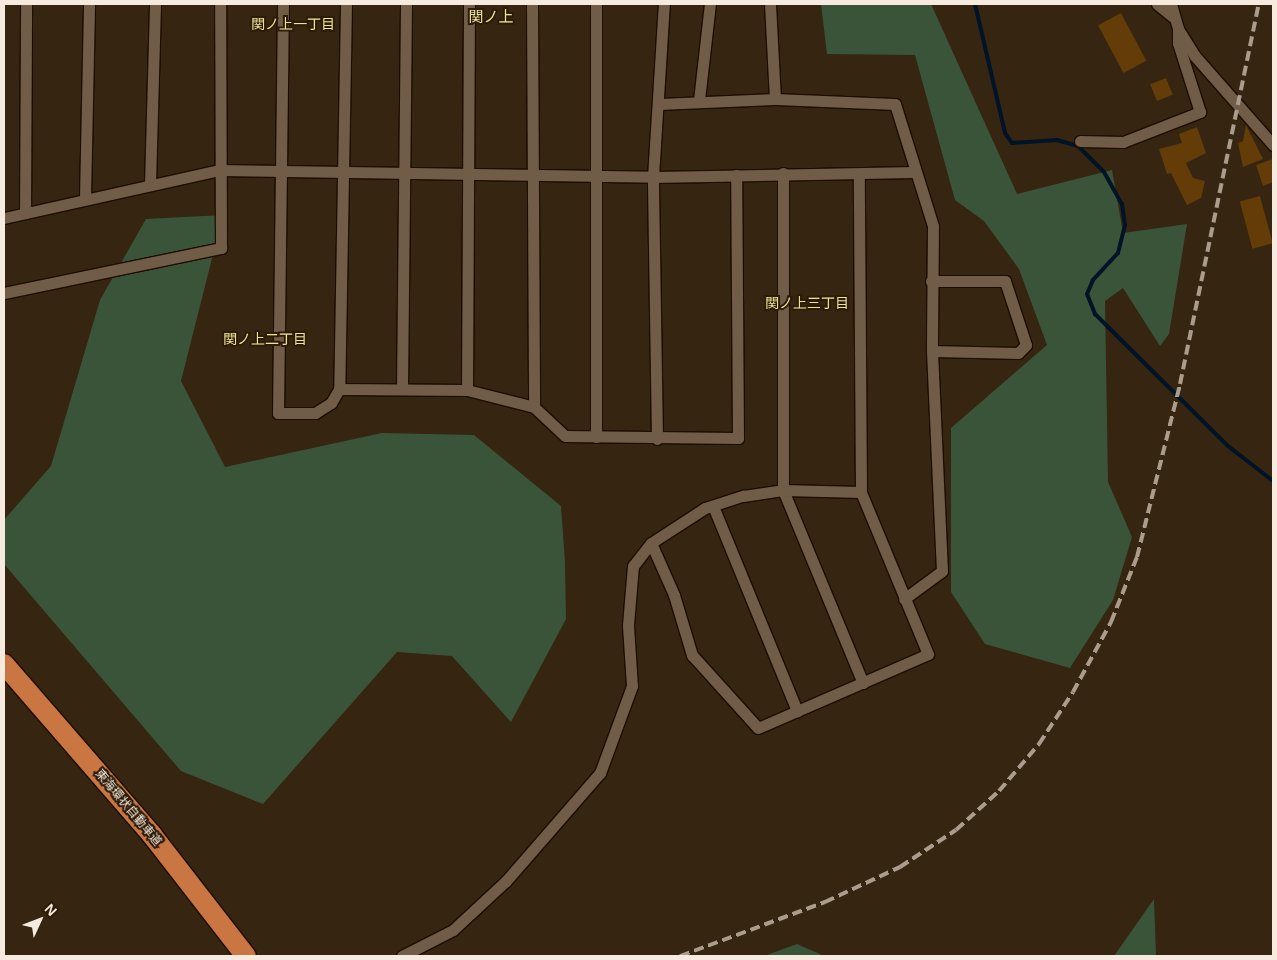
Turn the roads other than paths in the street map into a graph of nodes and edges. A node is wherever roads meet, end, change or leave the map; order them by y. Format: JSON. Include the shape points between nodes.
{"nodes":[{"id":1,"x":26,"y":4,"type":"edge"},
{"id":2,"x":89,"y":4,"type":"edge"},
{"id":3,"x":155,"y":4,"type":"edge"},
{"id":4,"x":220,"y":4,"type":"edge"},
{"id":5,"x":283,"y":4,"type":"edge"},
{"id":6,"x":346,"y":4,"type":"edge"},
{"id":7,"x":406,"y":4,"type":"edge"},
{"id":8,"x":469,"y":4,"type":"edge"},
{"id":9,"x":532,"y":4,"type":"edge"},
{"id":10,"x":596,"y":4,"type":"edge"},
{"id":11,"x":664,"y":4,"type":"edge"},
{"id":12,"x":710,"y":4,"type":"edge"},
{"id":13,"x":770,"y":4,"type":"edge"},
{"id":14,"x":1157,"y":4,"type":"edge"},
{"id":15,"x":1172,"y":4,"type":"edge"},
{"id":16,"x":1173,"y":17,"type":"junction"},
{"id":17,"x":1178,"y":29,"type":"junction"},
{"id":18,"x":775,"y":99,"type":"junction"},
{"id":19,"x":700,"y":100,"type":"junction"},
{"id":20,"x":659,"y":104,"type":"junction"},
{"id":21,"x":1080,"y":141,"type":"dead end"},
{"id":22,"x":1273,"y":145,"type":"edge"},
{"id":23,"x":344,"y":169,"type":"junction"},
{"id":24,"x":219,"y":170,"type":"junction"},
{"id":25,"x":403,"y":172,"type":"junction"},
{"id":26,"x":914,"y":172,"type":"junction"},
{"id":27,"x":282,"y":173,"type":"junction"},
{"id":28,"x":783,"y":173,"type":"junction"},
{"id":29,"x":468,"y":174,"type":"junction"},
{"id":30,"x":736,"y":175,"type":"junction"},
{"id":31,"x":859,"y":175,"type":"junction"},
{"id":32,"x":530,"y":176,"type":"junction"},
{"id":33,"x":594,"y":176,"type":"junction"},
{"id":34,"x":653,"y":177,"type":"junction"},
{"id":35,"x":150,"y":184,"type":"junction"},
{"id":36,"x":85,"y":198,"type":"junction"},
{"id":37,"x":25,"y":213,"type":"junction"},
{"id":38,"x":4,"y":218,"type":"edge"},
{"id":39,"x":931,"y":281,"type":"junction"},
{"id":40,"x":4,"y":294,"type":"edge"},
{"id":41,"x":932,"y":351,"type":"junction"},
{"id":42,"x":402,"y":388,"type":"junction"},
{"id":43,"x":339,"y":389,"type":"junction"},
{"id":44,"x":467,"y":390,"type":"junction"},
{"id":45,"x":534,"y":407,"type":"junction"},
{"id":46,"x":596,"y":437,"type":"junction"},
{"id":47,"x":657,"y":439,"type":"junction"},
{"id":48,"x":783,"y":490,"type":"junction"},
{"id":49,"x":861,"y":492,"type":"junction"},
{"id":50,"x":712,"y":506,"type":"junction"},
{"id":51,"x":651,"y":543,"type":"junction"},
{"id":52,"x":904,"y":599,"type":"junction"},
{"id":53,"x":4,"y":664,"type":"edge"},
{"id":54,"x":863,"y":683,"type":"junction"},
{"id":55,"x":797,"y":711,"type":"junction"},
{"id":56,"x":246,"y":956,"type":"edge"},
{"id":57,"x":402,"y":956,"type":"edge"}],
"edges":[{"from":1,"to":37,"type":"street"},
{"from":2,"to":36,"type":"street"},
{"from":3,"to":35,"type":"street"},
{"from":4,"to":24,"type":"street"},
{"from":5,"to":27,"type":"street"},
{"from":6,"to":23,"type":"street"},
{"from":7,"to":25,"type":"street"},
{"from":8,"to":29,"type":"street"},
{"from":9,"to":32,"type":"street"},
{"from":10,"to":33,"type":"street"},
{"from":11,"to":20,"type":"street"},
{"from":12,"to":19,"type":"street"},
{"from":13,"to":18,"type":"street"},
{"from":14,"to":16,"type":"street"},
{"from":15,"to":16,"type":"street"},
{"from":16,"to":17,"type":"street"},
{"from":17,"to":21,"type":"street","via":[[1178,43],[1200,112],[1123,142]]},
{"from":17,"to":22,"type":"street","via":[[1208,74]]},
{"from":18,"to":19,"type":"street"},
{"from":18,"to":26,"type":"street","via":[[895,104]]},
{"from":19,"to":20,"type":"street"},
{"from":20,"to":34,"type":"street"},
{"from":23,"to":25,"type":"street"},
{"from":23,"to":27,"type":"street"},
{"from":23,"to":43,"type":"street"},
{"from":24,"to":27,"type":"street"},
{"from":24,"to":35,"type":"street"},
{"from":24,"to":40,"type":"street","via":[[221,248]]},
{"from":25,"to":29,"type":"street"},
{"from":25,"to":42,"type":"street"},
{"from":26,"to":31,"type":"street"},
{"from":26,"to":39,"type":"street","via":[[933,226]]},
{"from":27,"to":43,"type":"street","via":[[278,412],[315,413],[331,403]]},
{"from":28,"to":30,"type":"street"},
{"from":28,"to":31,"type":"street"},
{"from":28,"to":48,"type":"street"},
{"from":29,"to":32,"type":"street"},
{"from":29,"to":44,"type":"street"},
{"from":30,"to":34,"type":"street"},
{"from":30,"to":47,"type":"street","via":[[738,438]]},
{"from":31,"to":49,"type":"street"},
{"from":32,"to":33,"type":"street"},
{"from":32,"to":45,"type":"street"},
{"from":33,"to":34,"type":"street"},
{"from":33,"to":46,"type":"street"},
{"from":34,"to":47,"type":"street"},
{"from":35,"to":36,"type":"street"},
{"from":36,"to":37,"type":"street"},
{"from":37,"to":38,"type":"street"},
{"from":39,"to":41,"type":"street"},
{"from":39,"to":41,"type":"street","via":[[1005,281],[1026,345],[1018,353]]},
{"from":41,"to":52,"type":"street","via":[[942,571]]},
{"from":42,"to":43,"type":"street"},
{"from":42,"to":44,"type":"street"},
{"from":44,"to":45,"type":"street"},
{"from":45,"to":46,"type":"street","via":[[565,436]]},
{"from":46,"to":47,"type":"street"},
{"from":48,"to":49,"type":"street"},
{"from":48,"to":50,"type":"street"},
{"from":48,"to":54,"type":"street"},
{"from":49,"to":52,"type":"street"},
{"from":50,"to":51,"type":"street"},
{"from":50,"to":55,"type":"street"},
{"from":51,"to":55,"type":"street","via":[[674,594],[692,655],[758,728]]},
{"from":51,"to":57,"type":"street","via":[[633,566],[628,625],[632,686],[605,766],[506,881],[454,930]]},
{"from":52,"to":54,"type":"street","via":[[928,654]]},
{"from":53,"to":56,"type":"highway","name":"東海環状自動車道","via":[[152,835]]},
{"from":54,"to":55,"type":"street"}]}
